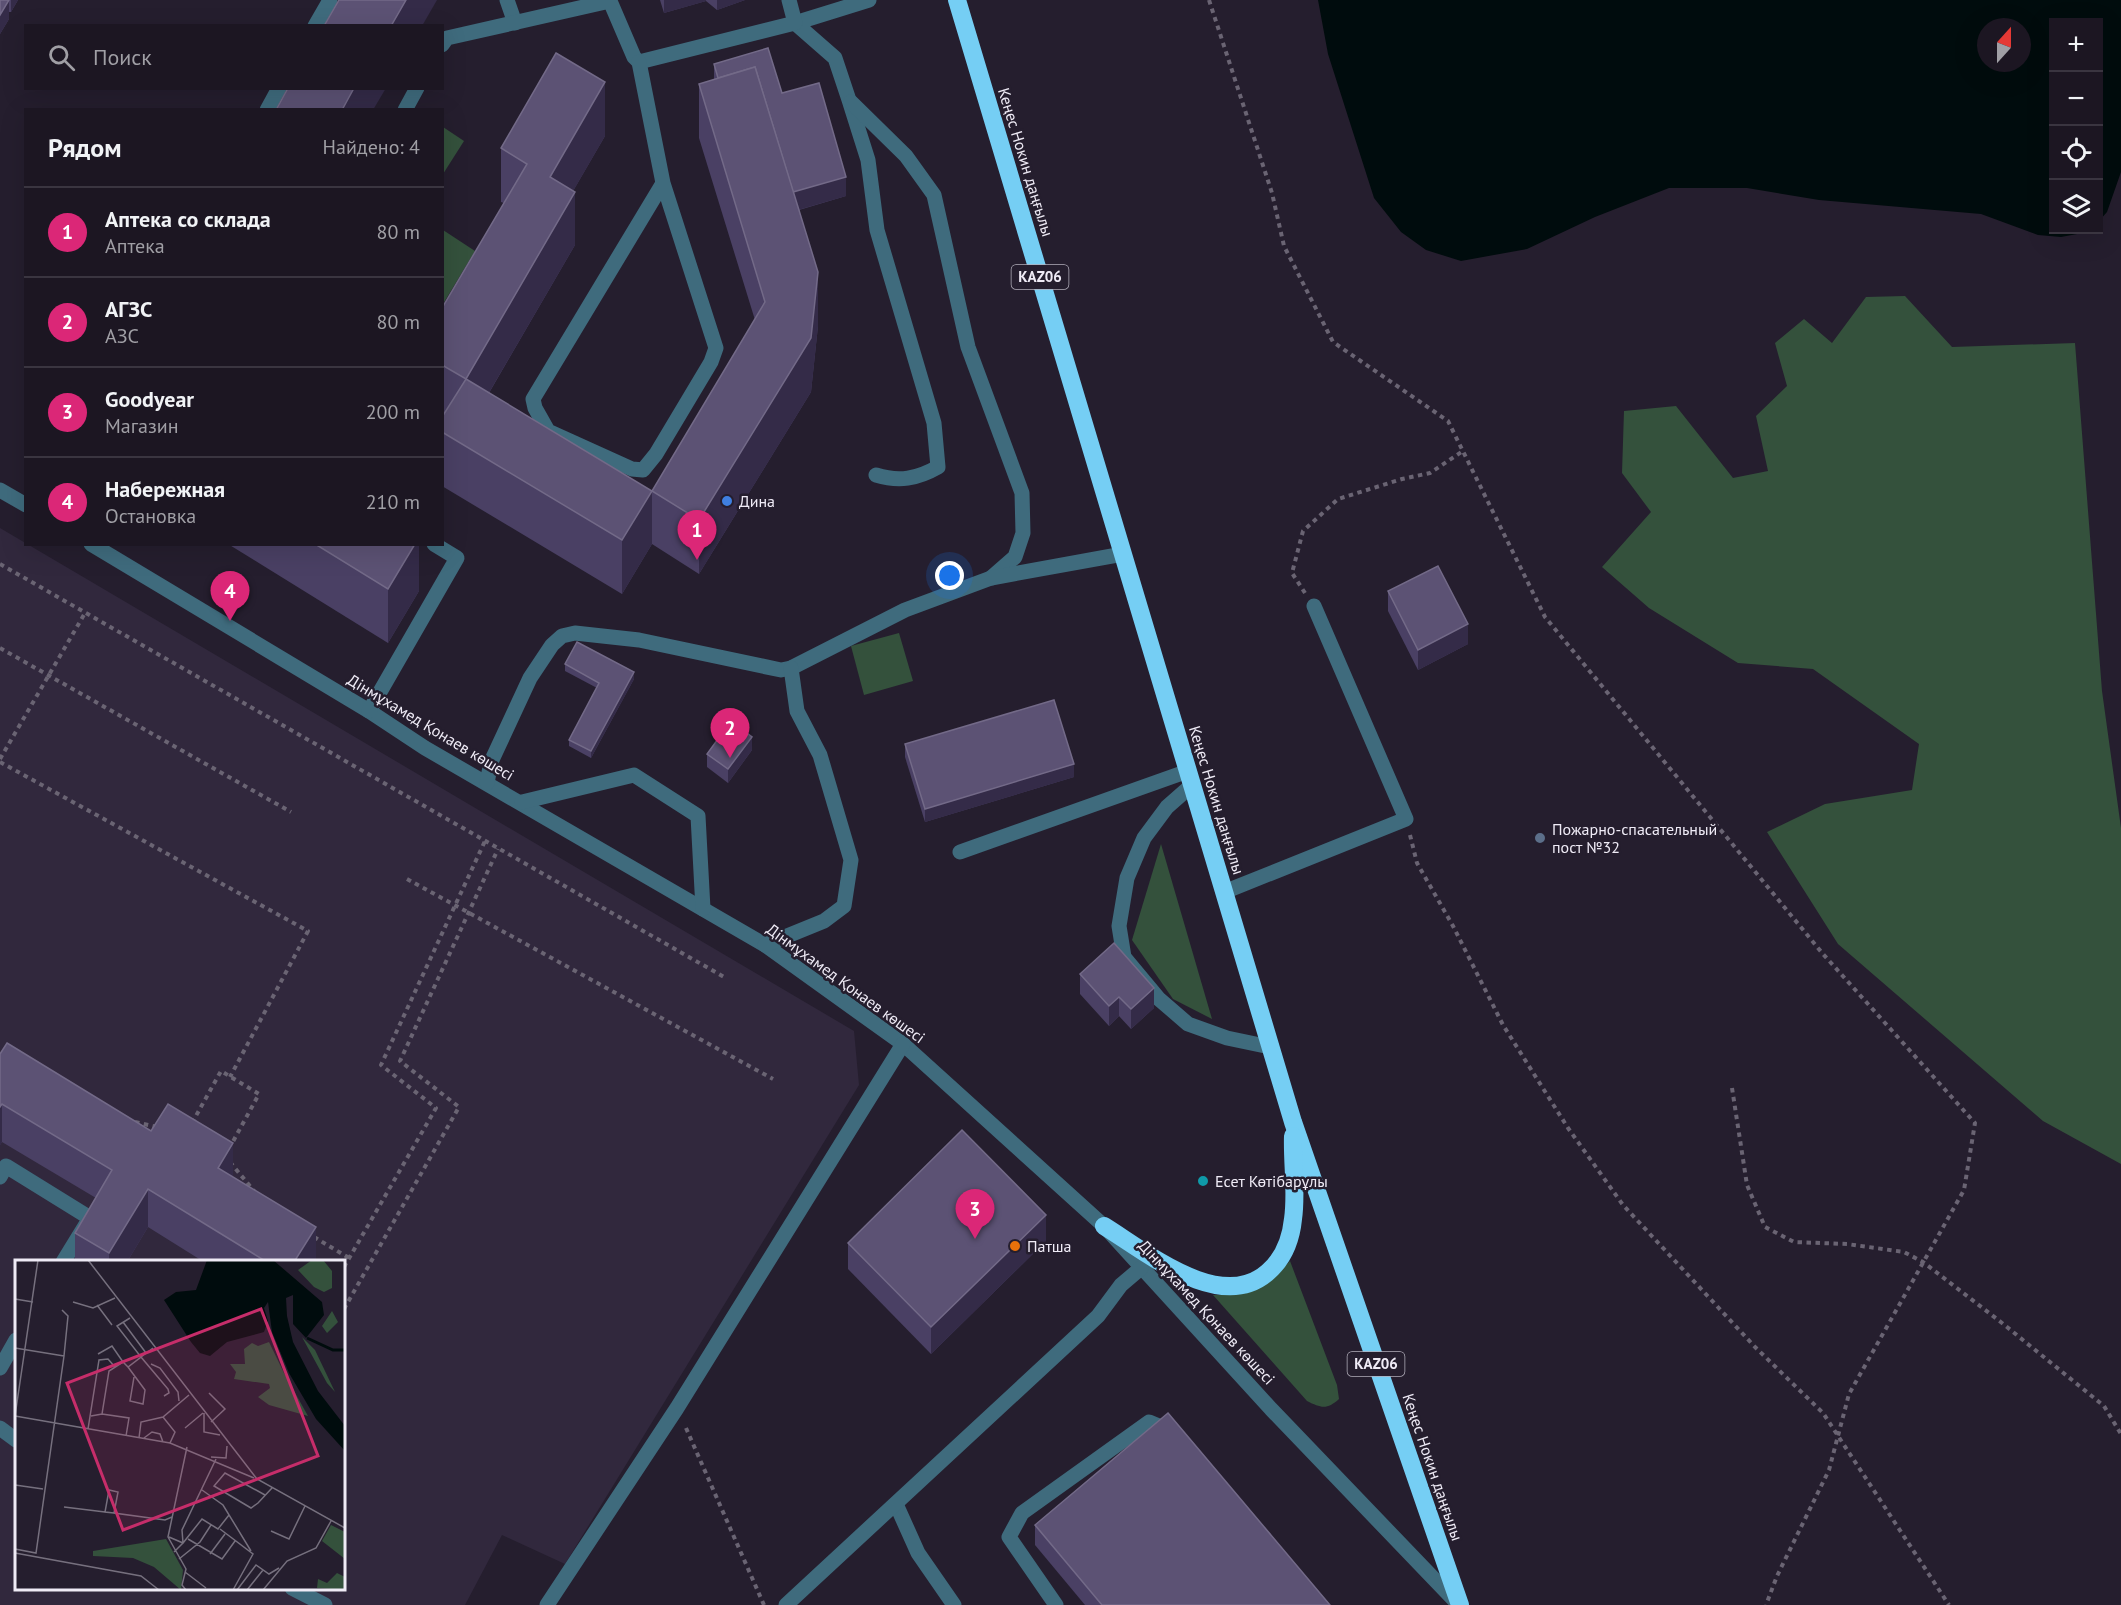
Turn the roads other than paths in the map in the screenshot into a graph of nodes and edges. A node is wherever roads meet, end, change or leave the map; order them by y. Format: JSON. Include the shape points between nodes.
{"nodes":[{"id":1,"x":330,"y":0,"type":"edge"},
{"id":2,"x":507,"y":0,"type":"edge"},
{"id":3,"x":610,"y":0,"type":"edge"},
{"id":4,"x":789,"y":0,"type":"edge"},
{"id":5,"x":867,"y":0,"type":"edge"},
{"id":6,"x":957,"y":0,"type":"edge"},
{"id":7,"x":515,"y":22,"type":"junction"},
{"id":8,"x":795,"y":22,"type":"junction"},
{"id":9,"x":316,"y":24,"type":"edge"},
{"id":10,"x":444,"y":42,"type":"edge"},
{"id":11,"x":639,"y":63,"type":"junction"},
{"id":12,"x":278,"y":90,"type":"edge"},
{"id":13,"x":416,"y":90,"type":"edge"},
{"id":14,"x":849,"y":100,"type":"junction"},
{"id":15,"x":268,"y":108,"type":"edge"},
{"id":16,"x":406,"y":108,"type":"edge"},
{"id":17,"x":663,"y":183,"type":"junction"},
{"id":18,"x":876,"y":475,"type":"dead end"},
{"id":19,"x":0,"y":490,"type":"edge"},
{"id":20,"x":24,"y":504,"type":"edge"},
{"id":21,"x":94,"y":546,"type":"edge"},
{"id":22,"x":437,"y":546,"type":"edge"},
{"id":23,"x":1123,"y":554,"type":"junction"},
{"id":24,"x":991,"y":578,"type":"junction"},
{"id":25,"x":1314,"y":606,"type":"road end"},
{"id":26,"x":792,"y":668,"type":"junction"},
{"id":27,"x":369,"y":711,"type":"junction"},
{"id":28,"x":1190,"y":778,"type":"junction"},
{"id":29,"x":487,"y":783,"type":"junction"},
{"id":30,"x":522,"y":802,"type":"junction"},
{"id":31,"x":960,"y":852,"type":"dead end"},
{"id":32,"x":1224,"y":892,"type":"junction"},
{"id":33,"x":703,"y":909,"type":"junction"},
{"id":34,"x":765,"y":945,"type":"junction"},
{"id":35,"x":903,"y":1044,"type":"junction"},
{"id":36,"x":1270,"y":1047,"type":"junction"},
{"id":37,"x":1293,"y":1122,"type":"junction"},
{"id":38,"x":0,"y":1177,"type":"edge"},
{"id":39,"x":1104,"y":1226,"type":"junction"},
{"id":40,"x":64,"y":1260,"type":"edge"},
{"id":41,"x":1141,"y":1268,"type":"junction"},
{"id":42,"x":15,"y":1342,"type":"edge"},
{"id":43,"x":0,"y":1368,"type":"edge"},
{"id":44,"x":0,"y":1428,"type":"edge"},
{"id":45,"x":15,"y":1439,"type":"edge"},
{"id":46,"x":1182,"y":1441,"type":"edge"},
{"id":47,"x":896,"y":1504,"type":"junction"},
{"id":48,"x":296,"y":1590,"type":"edge"},
{"id":49,"x":325,"y":1605,"type":"edge"},
{"id":50,"x":547,"y":1605,"type":"edge"},
{"id":51,"x":786,"y":1605,"type":"edge"},
{"id":52,"x":954,"y":1605,"type":"edge"},
{"id":53,"x":1056,"y":1605,"type":"edge"},
{"id":54,"x":1459,"y":1605,"type":"edge"}],
"edges":[{"from":1,"to":9,"type":"street"},
{"from":2,"to":7,"type":"street"},
{"from":3,"to":7,"type":"street"},
{"from":3,"to":11,"type":"street"},
{"from":4,"to":8,"type":"street"},
{"from":5,"to":8,"type":"street"},
{"from":6,"to":23,"type":"highway","name":"Кеңес Нокин даңғылы","number":"KАZ06"},
{"from":7,"to":10,"type":"street","via":[[447,38]]},
{"from":8,"to":11,"type":"street"},
{"from":8,"to":14,"type":"street","via":[[835,58]]},
{"from":11,"to":17,"type":"street"},
{"from":12,"to":15,"type":"street"},
{"from":13,"to":16,"type":"street"},
{"from":14,"to":18,"type":"street","via":[[868,160],[877,230],[934,423],[938,467],[924,475],[893,480]]},
{"from":14,"to":24,"type":"street","via":[[906,156],[934,195],[968,347],[1022,493],[1023,533],[1016,557]]},
{"from":17,"to":17,"type":"street","via":[[716,348],[643,470],[632,469],[548,431],[533,399]]},
{"from":19,"to":20,"type":"street"},
{"from":21,"to":27,"type":"street","name":"Дінмұхамед Қонаев көшесі"},
{"from":22,"to":27,"type":"street","via":[[457,558]]},
{"from":23,"to":24,"type":"street"},
{"from":23,"to":28,"type":"highway","name":"Кеңес Нокин даңғылы","number":"KАZ06"},
{"from":24,"to":26,"type":"street","via":[[905,610]]},
{"from":25,"to":32,"type":"street","via":[[1406,819]]},
{"from":26,"to":29,"type":"street","via":[[781,670],[639,640],[575,633],[562,636],[530,678],[491,762]]},
{"from":26,"to":34,"type":"street","via":[[797,711],[820,755],[851,860],[844,906],[824,921]]},
{"from":27,"to":29,"type":"street","name":"Дінмұхамед Қонаев көшесі"},
{"from":28,"to":31,"type":"street"},
{"from":28,"to":32,"type":"highway","name":"Кеңес Нокин даңғылы","number":"KАZ06"},
{"from":28,"to":36,"type":"street","via":[[1144,838],[1127,878],[1119,926],[1124,957],[1159,999],[1188,1024]]},
{"from":29,"to":30,"type":"street","name":"Дінмұхамед Қонаев көшесі"},
{"from":30,"to":33,"type":"street","name":"Дінмұхамед Қонаев көшесі"},
{"from":30,"to":33,"type":"street","via":[[634,775],[698,816]]},
{"from":32,"to":36,"type":"highway","name":"Кеңес Нокин даңғылы","number":"KАZ06"},
{"from":33,"to":34,"type":"street","name":"Дінмұхамед Қонаев көшесі"},
{"from":34,"to":35,"type":"street","name":"Дінмұхамед Қонаев көшесі"},
{"from":35,"to":39,"type":"street","name":"Дінмұхамед Қонаев көшесі"},
{"from":35,"to":50,"type":"street","via":[[677,1408]]},
{"from":36,"to":37,"type":"highway","name":"Кеңес Нокин даңғылы","number":"KАZ06"},
{"from":37,"to":39,"type":"highway","via":[[1291,1232],[1280,1259],[1252,1283],[1241,1287],[1194,1280]]},
{"from":37,"to":54,"type":"highway","name":"Кеңес Нокин даңғылы","number":"KАZ06"},
{"from":38,"to":40,"type":"street","via":[[6,1166],[90,1218]]},
{"from":39,"to":41,"type":"street","name":"Дінмұхамед Қонаев көшесі"},
{"from":41,"to":47,"type":"street","via":[[1121,1285],[1098,1316]]},
{"from":41,"to":54,"type":"street","name":"Дінмұхамед Қонаев көшесі"},
{"from":42,"to":43,"type":"street"},
{"from":44,"to":45,"type":"street"},
{"from":46,"to":53,"type":"street","via":[[1175,1433],[1149,1422],[1022,1513],[1009,1537]]},
{"from":47,"to":51,"type":"street"},
{"from":47,"to":52,"type":"street","via":[[918,1553]]},
{"from":48,"to":49,"type":"street"}]}
